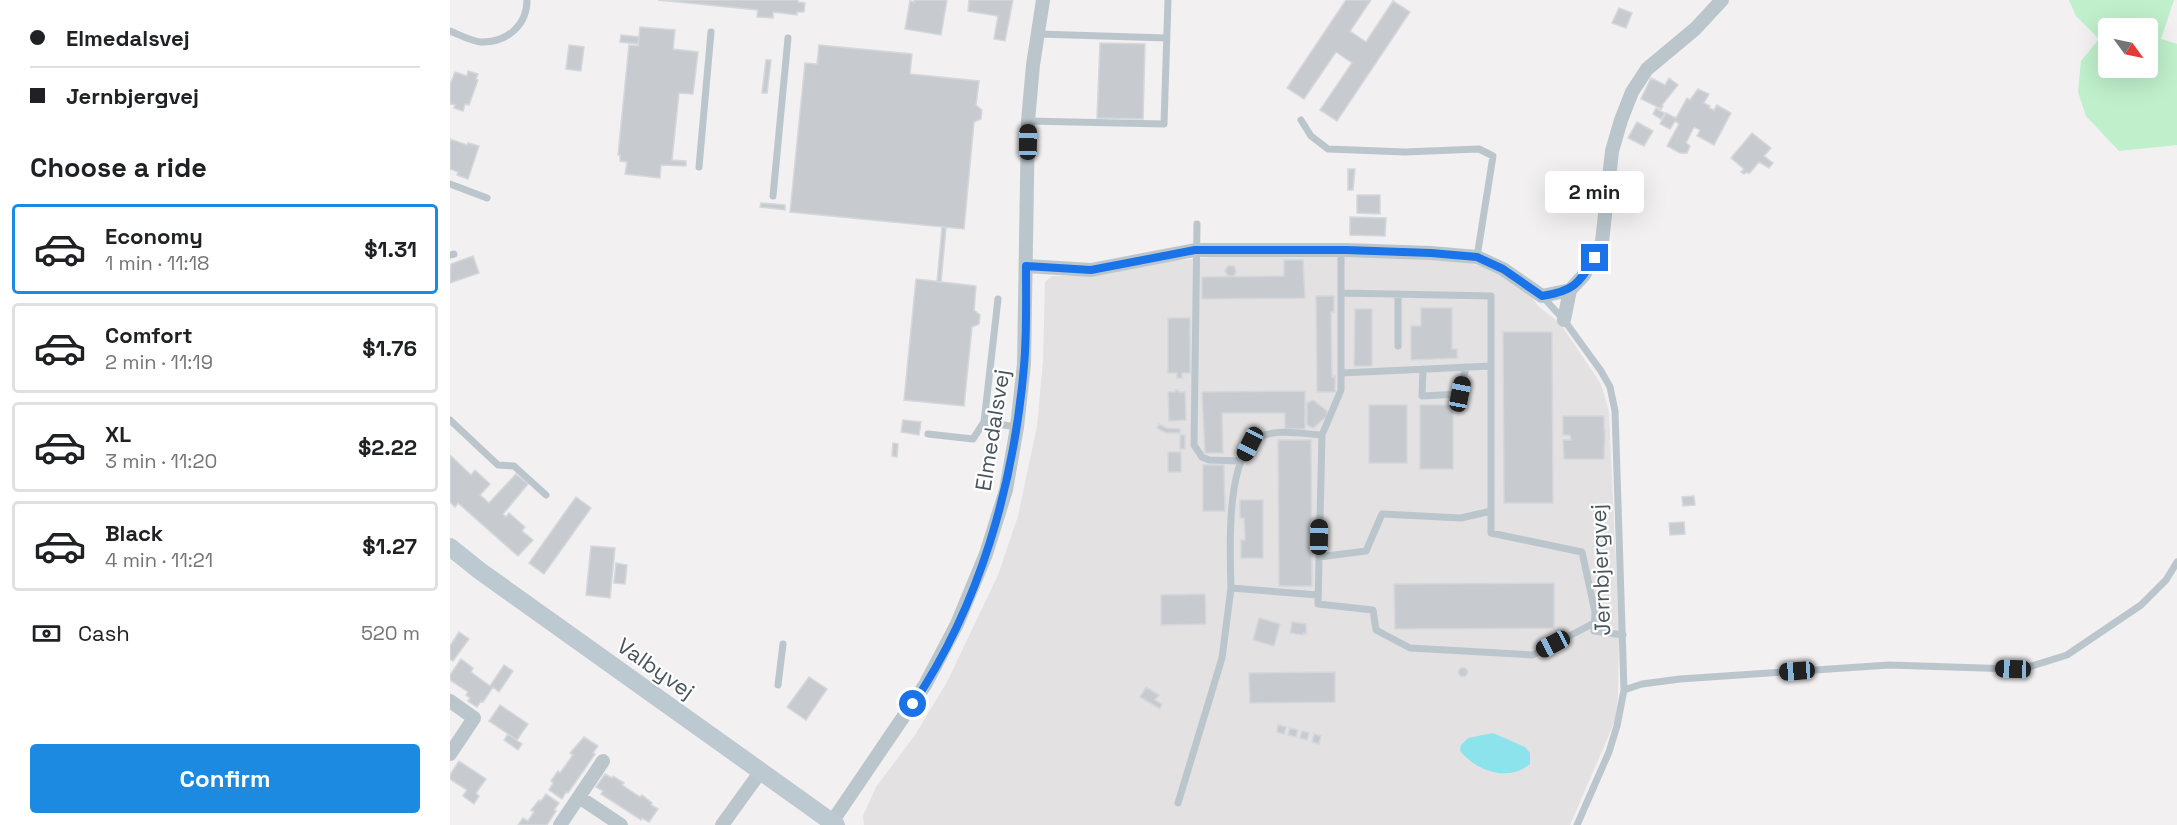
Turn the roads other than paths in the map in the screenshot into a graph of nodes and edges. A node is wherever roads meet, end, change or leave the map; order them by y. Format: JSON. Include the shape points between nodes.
{"nodes":[{"id":1,"x":527,"y":0,"type":"edge"},
{"id":2,"x":1042,"y":0,"type":"edge"},
{"id":3,"x":1168,"y":0,"type":"edge"},
{"id":4,"x":1722,"y":0,"type":"edge"},
{"id":5,"x":450,"y":31,"type":"edge"},
{"id":6,"x":711,"y":32,"type":"dead end"},
{"id":7,"x":1037,"y":34,"type":"junction"},
{"id":8,"x":788,"y":38,"type":"dead end"},
{"id":9,"x":1167,"y":38,"type":"junction"},
{"id":10,"x":1300,"y":120,"type":"dead end"},
{"id":11,"x":1028,"y":121,"type":"junction"},
{"id":12,"x":699,"y":167,"type":"dead end"},
{"id":13,"x":450,"y":184,"type":"edge"},
{"id":14,"x":773,"y":196,"type":"dead end"},
{"id":15,"x":487,"y":198,"type":"dead end"},
{"id":16,"x":1197,"y":224,"type":"dead end"},
{"id":17,"x":1195,"y":250,"type":"junction"},
{"id":18,"x":1341,"y":250,"type":"junction"},
{"id":19,"x":1477,"y":257,"type":"junction"},
{"id":20,"x":1026,"y":266,"type":"junction"},
{"id":21,"x":1570,"y":290,"type":"junction"},
{"id":22,"x":1341,"y":293,"type":"junction"},
{"id":23,"x":1398,"y":294,"type":"junction"},
{"id":24,"x":1542,"y":296,"type":"junction"},
{"id":25,"x":998,"y":299,"type":"dead end"},
{"id":26,"x":1564,"y":320,"type":"junction"},
{"id":27,"x":1398,"y":346,"type":"dead end"},
{"id":28,"x":1491,"y":366,"type":"junction"},
{"id":29,"x":1466,"y":367,"type":"junction"},
{"id":30,"x":1423,"y":369,"type":"junction"},
{"id":31,"x":1342,"y":373,"type":"junction"},
{"id":32,"x":450,"y":420,"type":"edge"},
{"id":33,"x":984,"y":422,"type":"junction"},
{"id":34,"x":1017,"y":427,"type":"junction"},
{"id":35,"x":928,"y":434,"type":"dead end"},
{"id":36,"x":1322,"y":435,"type":"junction"},
{"id":37,"x":1241,"y":461,"type":"junction"},
{"id":38,"x":546,"y":495,"type":"dead end"},
{"id":39,"x":1491,"y":511,"type":"junction"},
{"id":40,"x":450,"y":548,"type":"edge"},
{"id":41,"x":1319,"y":557,"type":"junction"},
{"id":42,"x":2177,"y":562,"type":"edge"},
{"id":43,"x":1231,"y":588,"type":"junction"},
{"id":44,"x":1318,"y":595,"type":"junction"},
{"id":45,"x":1594,"y":623,"type":"junction"},
{"id":46,"x":1623,"y":635,"type":"junction"},
{"id":47,"x":783,"y":644,"type":"dead end"},
{"id":48,"x":778,"y":686,"type":"dead end"},
{"id":49,"x":1624,"y":690,"type":"junction"},
{"id":50,"x":450,"y":701,"type":"edge"},
{"id":51,"x":450,"y":754,"type":"edge"},
{"id":52,"x":603,"y":761,"type":"dead end"},
{"id":53,"x":760,"y":771,"type":"junction"},
{"id":54,"x":579,"y":797,"type":"junction"},
{"id":55,"x":1178,"y":803,"type":"dead end"},
{"id":56,"x":834,"y":824,"type":"edge"},
{"id":57,"x":560,"y":825,"type":"edge"},
{"id":58,"x":621,"y":825,"type":"edge"},
{"id":59,"x":722,"y":825,"type":"edge"},
{"id":60,"x":1577,"y":825,"type":"edge"}],
"edges":[{"from":1,"to":5,"type":"lane","via":[[527,12],[518,27],[501,39],[481,42]]},
{"from":2,"to":7,"type":"street","name":"Elmedalsvej"},
{"from":3,"to":9,"type":"lane"},
{"from":4,"to":21,"type":"street","via":[[1647,69],[1632,92],[1612,151],[1602,242],[1584,275]]},
{"from":6,"to":12,"type":"lane"},
{"from":7,"to":9,"type":"lane"},
{"from":7,"to":11,"type":"street","name":"Elmedalsvej"},
{"from":8,"to":14,"type":"lane"},
{"from":9,"to":11,"type":"lane","via":[[1164,124]]},
{"from":10,"to":19,"type":"lane","via":[[1311,136],[1328,149],[1479,149],[1493,156]]},
{"from":11,"to":20,"type":"street","name":"Elmedalsvej"},
{"from":13,"to":15,"type":"lane"},
{"from":16,"to":17,"type":"lane"},
{"from":17,"to":18,"type":"street"},
{"from":17,"to":20,"type":"street","via":[[1091,270]]},
{"from":17,"to":37,"type":"lane","via":[[1194,445],[1209,460]]},
{"from":18,"to":19,"type":"street"},
{"from":18,"to":22,"type":"lane"},
{"from":19,"to":24,"type":"street","via":[[1503,269]]},
{"from":20,"to":34,"type":"street","name":"Elmedalsvej","via":[[1024,364]]},
{"from":21,"to":24,"type":"street"},
{"from":21,"to":26,"type":"street"},
{"from":22,"to":23,"type":"lane"},
{"from":22,"to":31,"type":"lane"},
{"from":23,"to":27,"type":"lane"},
{"from":23,"to":28,"type":"lane","via":[[1491,296]]},
{"from":24,"to":26,"type":"lane","name":"Jernbjergvej"},
{"from":25,"to":33,"type":"lane"},
{"from":26,"to":46,"type":"lane","name":"Jernbjergvej","via":[[1610,387],[1615,411]]},
{"from":28,"to":29,"type":"lane"},
{"from":28,"to":39,"type":"lane"},
{"from":29,"to":30,"type":"lane"},
{"from":29,"to":30,"type":"lane","via":[[1460,394],[1422,396]]},
{"from":30,"to":31,"type":"lane"},
{"from":31,"to":36,"type":"lane","via":[[1341,390]]},
{"from":32,"to":38,"type":"lane","via":[[498,465],[514,466]]},
{"from":33,"to":34,"type":"lane"},
{"from":33,"to":35,"type":"lane","via":[[973,439]]},
{"from":34,"to":56,"type":"street","name":"Elmedalsvej","via":[[1006,490],[986,554],[957,624],[925,685]]},
{"from":36,"to":37,"type":"lane","via":[[1259,436]]},
{"from":36,"to":41,"type":"lane"},
{"from":37,"to":43,"type":"lane","via":[[1232,503]]},
{"from":39,"to":41,"type":"lane","via":[[1461,518],[1382,514],[1366,551]]},
{"from":39,"to":45,"type":"lane","via":[[1491,532],[1582,552]]},
{"from":40,"to":53,"type":"street","name":"Valbyvej"},
{"from":41,"to":44,"type":"lane"},
{"from":42,"to":49,"type":"lane","via":[[2141,606],[2067,655],[2032,666],[2013,669],[1890,665],[1680,679]]},
{"from":43,"to":44,"type":"lane"},
{"from":43,"to":55,"type":"lane","via":[[1222,658]]},
{"from":44,"to":45,"type":"lane","via":[[1318,604],[1373,610],[1376,630],[1410,648],[1533,655]]},
{"from":45,"to":46,"type":"lane","via":[[1594,632]]},
{"from":46,"to":49,"type":"lane","name":"Jernbjergvej"},
{"from":47,"to":48,"type":"lane"},
{"from":49,"to":60,"type":"lane","name":"Jernbjergvej","via":[[1609,752]]},
{"from":50,"to":51,"type":"street","via":[[474,718]]},
{"from":52,"to":54,"type":"street"},
{"from":53,"to":56,"type":"street","name":"Valbyvej"},
{"from":53,"to":59,"type":"street"},
{"from":54,"to":57,"type":"street"},
{"from":54,"to":58,"type":"street"}]}
